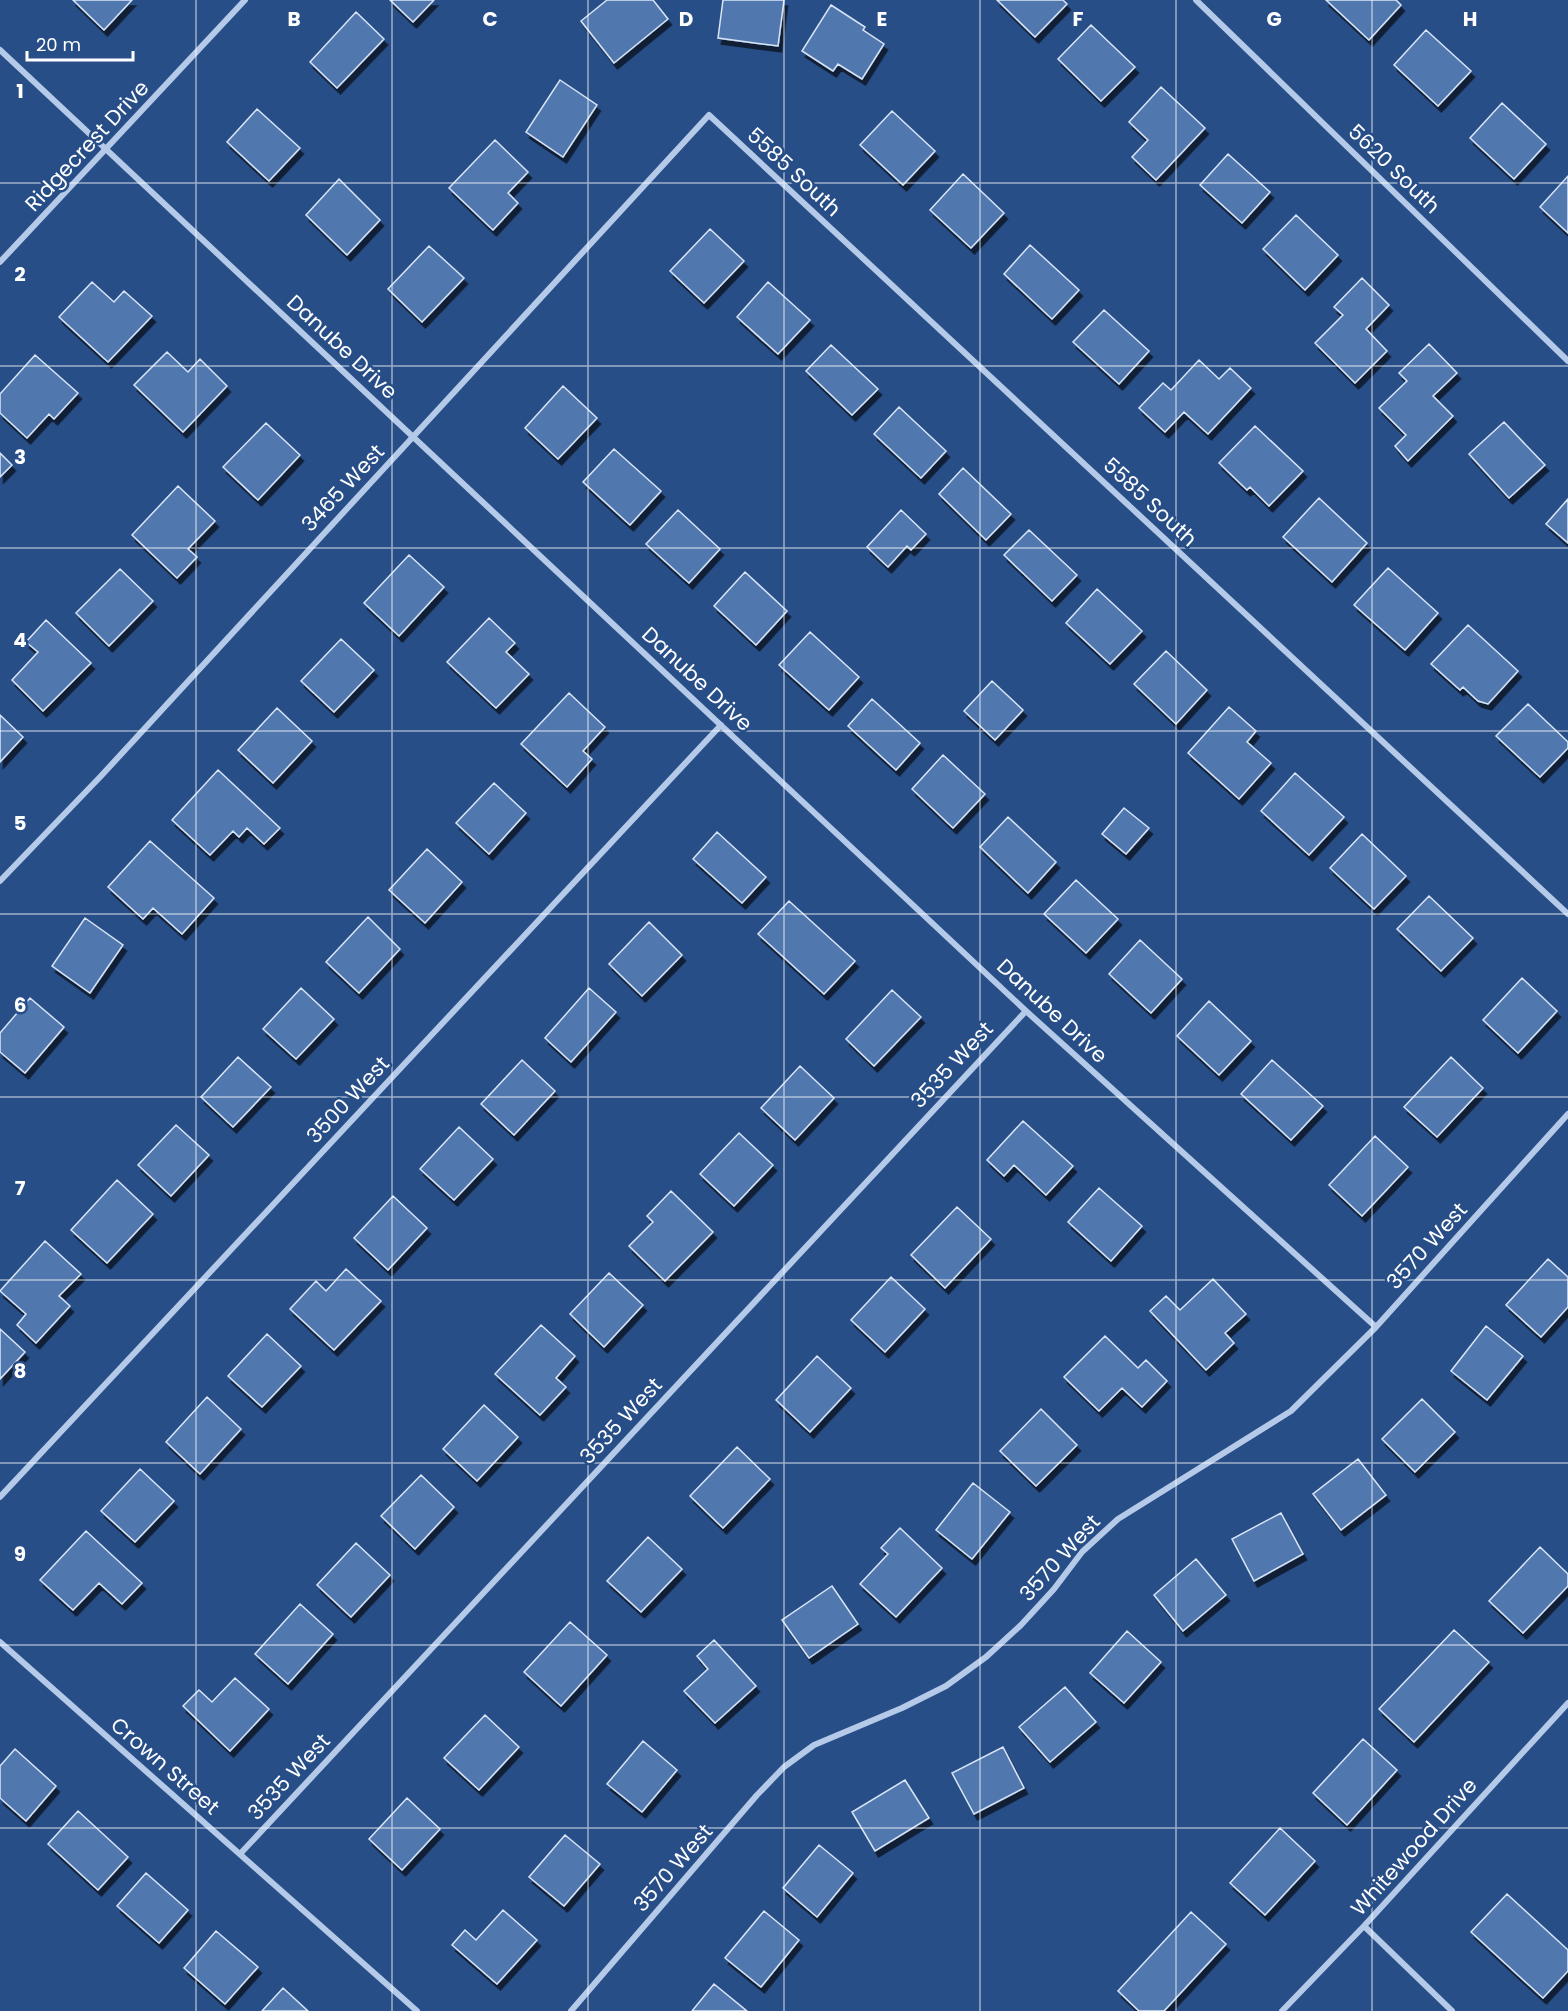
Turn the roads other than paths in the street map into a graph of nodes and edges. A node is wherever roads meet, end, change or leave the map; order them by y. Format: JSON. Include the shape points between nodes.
{"nodes":[{"id":1,"x":246,"y":0,"type":"edge"},
{"id":2,"x":1196,"y":0,"type":"edge"},
{"id":3,"x":0,"y":50,"type":"edge"},
{"id":4,"x":709,"y":115,"type":"joint"},
{"id":5,"x":106,"y":151,"type":"junction"},
{"id":6,"x":0,"y":262,"type":"edge"},
{"id":7,"x":1568,"y":361,"type":"edge"},
{"id":8,"x":414,"y":436,"type":"junction"},
{"id":9,"x":721,"y":724,"type":"junction"},
{"id":10,"x":0,"y":881,"type":"edge"},
{"id":11,"x":1568,"y":914,"type":"edge"},
{"id":12,"x":1026,"y":1011,"type":"junction"},
{"id":13,"x":1568,"y":1114,"type":"edge"},
{"id":14,"x":1376,"y":1327,"type":"junction"},
{"id":15,"x":0,"y":1497,"type":"edge"},
{"id":16,"x":0,"y":1642,"type":"edge"},
{"id":17,"x":1568,"y":1703,"type":"edge"},
{"id":18,"x":240,"y":1854,"type":"junction"},
{"id":19,"x":1364,"y":1926,"type":"junction"},
{"id":20,"x":417,"y":2011,"type":"edge"},
{"id":21,"x":571,"y":2011,"type":"edge"},
{"id":22,"x":1282,"y":2011,"type":"edge"},
{"id":23,"x":1452,"y":2011,"type":"edge"}],
"edges":[{"from":1,"to":5,"type":"street","name":"Ridgecrest Drive"},
{"from":2,"to":7,"type":"street","name":"5620 South"},
{"from":3,"to":5,"type":"street","name":"Danube Drive"},
{"from":4,"to":8,"type":"street","name":"3465 West"},
{"from":4,"to":11,"type":"street","name":"5585 South"},
{"from":5,"to":6,"type":"street","name":"Ridgecrest Drive"},
{"from":5,"to":8,"type":"street","name":"Danube Drive"},
{"from":8,"to":9,"type":"street","name":"Danube Drive"},
{"from":8,"to":10,"type":"street","name":"3465 West"},
{"from":9,"to":12,"type":"street","name":"Danube Drive"},
{"from":9,"to":15,"type":"street","name":"3500 West"},
{"from":12,"to":14,"type":"street","name":"Danube Drive"},
{"from":12,"to":18,"type":"street","name":"3535 West"},
{"from":13,"to":14,"type":"street","name":"3570 West"},
{"from":14,"to":21,"type":"street","name":"3570 West","via":[[1291,1411],[1118,1519],[1082,1552],[1054,1590],[986,1657],[946,1686],[814,1745],[784,1767]]},
{"from":16,"to":18,"type":"street","name":"Crown Street"},
{"from":17,"to":19,"type":"street","name":"Whitewood Drive"},
{"from":18,"to":20,"type":"street","name":"Crown Street"},
{"from":19,"to":22,"type":"street","name":"Whitewood Drive"},
{"from":19,"to":23,"type":"street"}]}
